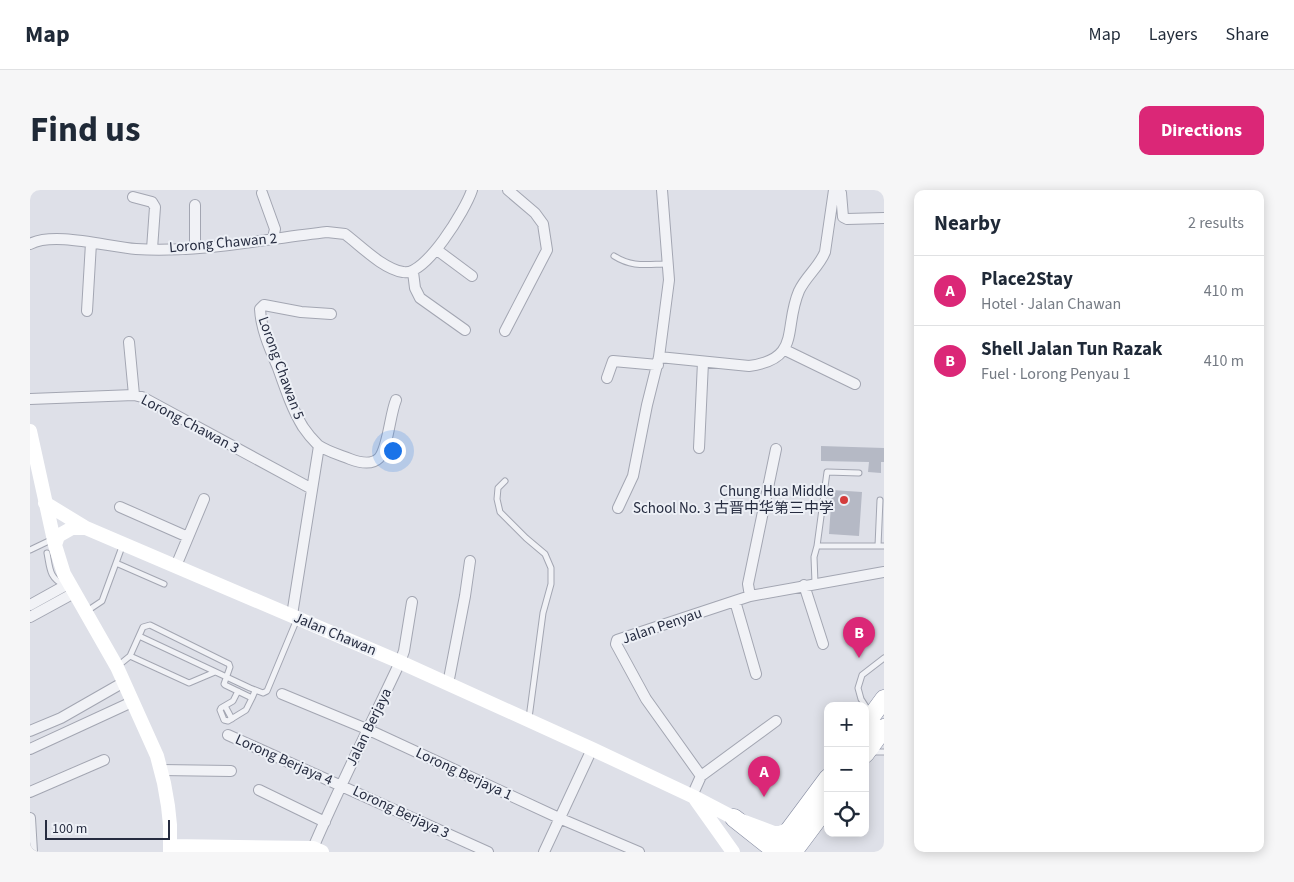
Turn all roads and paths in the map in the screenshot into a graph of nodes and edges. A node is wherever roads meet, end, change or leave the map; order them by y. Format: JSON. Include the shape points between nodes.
{"nodes":[{"id":1,"x":472,"y":190,"type":"edge"},
{"id":2,"x":508,"y":190,"type":"edge"},
{"id":3,"x":662,"y":190,"type":"edge"},
{"id":4,"x":834,"y":190,"type":"edge"},
{"id":5,"x":838,"y":190,"type":"edge"},
{"id":6,"x":262,"y":193,"type":"dead end"},
{"id":7,"x":133,"y":198,"type":"dead end"},
{"id":8,"x":195,"y":205,"type":"dead end"},
{"id":9,"x":884,"y":218,"type":"edge"},
{"id":10,"x":273,"y":238,"type":"junction"},
{"id":11,"x":90,"y":243,"type":"junction"},
{"id":12,"x":30,"y":244,"type":"edge"},
{"id":13,"x":195,"y":248,"type":"junction"},
{"id":14,"x":152,"y":249,"type":"junction"},
{"id":15,"x":437,"y":250,"type":"junction"},
{"id":16,"x":614,"y":256,"type":"dead end"},
{"id":17,"x":669,"y":264,"type":"junction"},
{"id":18,"x":409,"y":272,"type":"junction"},
{"id":19,"x":472,"y":276,"type":"dead end"},
{"id":20,"x":87,"y":311,"type":"dead end"},
{"id":21,"x":331,"y":314,"type":"dead end"},
{"id":22,"x":465,"y":330,"type":"dead end"},
{"id":23,"x":505,"y":331,"type":"dead end"},
{"id":24,"x":129,"y":342,"type":"dead end"},
{"id":25,"x":785,"y":350,"type":"junction"},
{"id":26,"x":658,"y":361,"type":"junction"},
{"id":27,"x":703,"y":362,"type":"junction"},
{"id":28,"x":607,"y":378,"type":"dead end"},
{"id":29,"x":855,"y":384,"type":"dead end"},
{"id":30,"x":134,"y":395,"type":"junction"},
{"id":31,"x":30,"y":399,"type":"edge"},
{"id":32,"x":396,"y":400,"type":"dead end"},
{"id":33,"x":31,"y":439,"type":"edge"},
{"id":34,"x":319,"y":446,"type":"junction"},
{"id":35,"x":699,"y":448,"type":"dead end"},
{"id":36,"x":776,"y":449,"type":"dead end"},
{"id":37,"x":859,"y":473,"type":"dead end"},
{"id":38,"x":505,"y":481,"type":"dead end"},
{"id":39,"x":312,"y":489,"type":"junction"},
{"id":40,"x":204,"y":499,"type":"dead end"},
{"id":41,"x":880,"y":500,"type":"dead end"},
{"id":42,"x":45,"y":503,"type":"junction"},
{"id":43,"x":120,"y":507,"type":"dead end"},
{"id":44,"x":618,"y":508,"type":"dead end"},
{"id":45,"x":86,"y":528,"type":"junction"},
{"id":46,"x":188,"y":538,"type":"junction"},
{"id":47,"x":123,"y":544,"type":"junction"},
{"id":48,"x":52,"y":546,"type":"junction"},
{"id":49,"x":817,"y":546,"type":"junction"},
{"id":50,"x":881,"y":546,"type":"edge"},
{"id":51,"x":30,"y":550,"type":"edge"},
{"id":52,"x":470,"y":561,"type":"dead end"},
{"id":53,"x":116,"y":563,"type":"junction"},
{"id":54,"x":176,"y":566,"type":"junction"},
{"id":55,"x":884,"y":572,"type":"edge"},
{"id":56,"x":164,"y":584,"type":"dead end"},
{"id":57,"x":810,"y":584,"type":"junction"},
{"id":58,"x":69,"y":588,"type":"junction"},
{"id":59,"x":750,"y":596,"type":"junction"},
{"id":60,"x":735,"y":601,"type":"junction"},
{"id":61,"x":412,"y":602,"type":"dead end"},
{"id":62,"x":30,"y":606,"type":"edge"},
{"id":63,"x":85,"y":612,"type":"junction"},
{"id":64,"x":30,"y":617,"type":"edge"},
{"id":65,"x":294,"y":617,"type":"junction"},
{"id":66,"x":140,"y":636,"type":"junction"},
{"id":67,"x":823,"y":644,"type":"dead end"},
{"id":68,"x":130,"y":656,"type":"junction"},
{"id":69,"x":884,"y":658,"type":"edge"},
{"id":70,"x":400,"y":662,"type":"junction"},
{"id":71,"x":117,"y":667,"type":"junction"},
{"id":72,"x":216,"y":672,"type":"junction"},
{"id":73,"x":756,"y":674,"type":"dead end"},
{"id":74,"x":226,"y":677,"type":"junction"},
{"id":75,"x":124,"y":682,"type":"junction"},
{"id":76,"x":448,"y":684,"type":"junction"},
{"id":77,"x":238,"y":691,"type":"junction"},
{"id":78,"x":255,"y":691,"type":"junction"},
{"id":79,"x":282,"y":694,"type":"dead end"},
{"id":80,"x":252,"y":698,"type":"junction"},
{"id":81,"x":884,"y":699,"type":"edge"},
{"id":82,"x":132,"y":702,"type":"junction"},
{"id":83,"x":529,"y":721,"type":"junction"},
{"id":84,"x":776,"y":721,"type":"dead end"},
{"id":85,"x":874,"y":723,"type":"edge"},
{"id":86,"x":369,"y":730,"type":"junction"},
{"id":87,"x":30,"y":731,"type":"edge"},
{"id":88,"x":228,"y":735,"type":"dead end"},
{"id":89,"x":867,"y":747,"type":"edge"},
{"id":90,"x":30,"y":749,"type":"edge"},
{"id":91,"x":592,"y":749,"type":"junction"},
{"id":92,"x":884,"y":752,"type":"edge"},
{"id":93,"x":869,"y":753,"type":"edge"},
{"id":94,"x":104,"y":760,"type":"dead end"},
{"id":95,"x":161,"y":770,"type":"junction"},
{"id":96,"x":231,"y":771,"type":"dead end"},
{"id":97,"x":701,"y":776,"type":"junction"},
{"id":98,"x":341,"y":784,"type":"junction"},
{"id":99,"x":824,"y":784,"type":"edge"},
{"id":100,"x":259,"y":790,"type":"dead end"},
{"id":101,"x":30,"y":792,"type":"edge"},
{"id":102,"x":692,"y":796,"type":"junction"},
{"id":103,"x":824,"y":810,"type":"edge"},
{"id":104,"x":730,"y":816,"type":"junction"},
{"id":105,"x":559,"y":818,"type":"junction"},
{"id":106,"x":30,"y":819,"type":"edge"},
{"id":107,"x":325,"y":822,"type":"junction"},
{"id":108,"x":715,"y":825,"type":"junction"},
{"id":109,"x":792,"y":828,"type":"junction"},
{"id":110,"x":31,"y":845,"type":"edge"},
{"id":111,"x":170,"y":849,"type":"edge"},
{"id":112,"x":275,"y":850,"type":"edge"},
{"id":113,"x":318,"y":850,"type":"edge"},
{"id":114,"x":775,"y":851,"type":"edge"},
{"id":115,"x":488,"y":852,"type":"edge"},
{"id":116,"x":544,"y":852,"type":"edge"},
{"id":117,"x":639,"y":852,"type":"edge"},
{"id":118,"x":733,"y":852,"type":"edge"},
{"id":119,"x":793,"y":852,"type":"edge"}],
"edges":[{"from":1,"to":15,"type":"street"},
{"from":2,"to":23,"type":"street","via":[[543,224],[546,250]]},
{"from":3,"to":17,"type":"street"},
{"from":4,"to":25,"type":"street","via":[[825,252],[799,290]]},
{"from":5,"to":9,"type":"street","via":[[843,217]]},
{"from":6,"to":10,"type":"street","via":[[275,229]]},
{"from":7,"to":14,"type":"street","via":[[152,202],[155,207]]},
{"from":8,"to":13,"type":"street"},
{"from":10,"to":13,"type":"street","name":"Lorong Chawan 2"},
{"from":10,"to":18,"type":"street","name":"Lorong Chawan 2","via":[[327,232],[345,234],[384,264]]},
{"from":11,"to":12,"type":"street","name":"Lorong Chawan 2","via":[[49,238]]},
{"from":11,"to":14,"type":"street","name":"Lorong Chawan 2"},
{"from":11,"to":20,"type":"street"},
{"from":13,"to":14,"type":"street","name":"Lorong Chawan 2"},
{"from":15,"to":18,"type":"street"},
{"from":15,"to":19,"type":"street"},
{"from":16,"to":17,"type":"lane","via":[[632,265]]},
{"from":17,"to":26,"type":"street","via":[[668,298]]},
{"from":18,"to":22,"type":"street","via":[[420,298]]},
{"from":21,"to":34,"type":"street","name":"Lorong Chawan 5","via":[[264,305],[260,309],[260,320],[290,401],[304,429]]},
{"from":24,"to":30,"type":"street"},
{"from":25,"to":27,"type":"street","via":[[773,360],[749,366]]},
{"from":25,"to":29,"type":"street"},
{"from":26,"to":27,"type":"street"},
{"from":26,"to":28,"type":"street","via":[[613,361]]},
{"from":26,"to":44,"type":"street","via":[[633,476]]},
{"from":27,"to":35,"type":"street"},
{"from":30,"to":31,"type":"street","name":"Lorong Chawan 3"},
{"from":30,"to":39,"type":"street","name":"Lorong Chawan 3"},
{"from":32,"to":34,"type":"street","name":"Lorong Chawan 5","via":[[379,458],[362,463]]},
{"from":33,"to":42,"type":"street"},
{"from":34,"to":39,"type":"street"},
{"from":36,"to":59,"type":"street","via":[[748,584]]},
{"from":37,"to":49,"type":"lane","via":[[827,472]]},
{"from":38,"to":83,"type":"lane","via":[[498,488],[500,512],[545,554],[551,568]]},
{"from":39,"to":65,"type":"street"},
{"from":40,"to":46,"type":"street"},
{"from":41,"to":50,"type":"lane"},
{"from":42,"to":45,"type":"street","name":"Jalan Chawan"},
{"from":42,"to":48,"type":"street"},
{"from":43,"to":46,"type":"street"},
{"from":45,"to":47,"type":"street","name":"Jalan Chawan"},
{"from":45,"to":48,"type":"street","via":[[72,528],[58,536]]},
{"from":46,"to":54,"type":"street"},
{"from":47,"to":53,"type":"lane"},
{"from":47,"to":54,"type":"street","name":"Jalan Chawan"},
{"from":48,"to":51,"type":"lane"},
{"from":48,"to":58,"type":"street"},
{"from":49,"to":50,"type":"lane"},
{"from":49,"to":57,"type":"lane"},
{"from":52,"to":76,"type":"street"},
{"from":53,"to":56,"type":"lane"},
{"from":53,"to":63,"type":"lane","via":[[102,601]]},
{"from":54,"to":65,"type":"street","name":"Jalan Chawan"},
{"from":55,"to":57,"type":"street","name":"Jalan Penyau"},
{"from":57,"to":59,"type":"street","name":"Jalan Penyau"},
{"from":57,"to":67,"type":"street"},
{"from":58,"to":62,"type":"street"},
{"from":58,"to":63,"type":"street"},
{"from":58,"to":64,"type":"street"},
{"from":59,"to":60,"type":"street","name":"Jalan Penyau"},
{"from":60,"to":73,"type":"street"},
{"from":60,"to":97,"type":"street","name":"Jalan Penyau","via":[[621,637],[616,642],[646,699]]},
{"from":61,"to":70,"type":"street","name":"Jalan Berjaya"},
{"from":63,"to":71,"type":"street"},
{"from":65,"to":70,"type":"street","name":"Jalan Chawan"},
{"from":65,"to":78,"type":"lane","via":[[267,691]]},
{"from":66,"to":68,"type":"lane"},
{"from":66,"to":72,"type":"lane"},
{"from":66,"to":74,"type":"lane","via":[[143,628],[150,625],[229,664]]},
{"from":68,"to":71,"type":"lane"},
{"from":68,"to":72,"type":"lane","via":[[189,683]]},
{"from":69,"to":85,"type":"lane","via":[[862,675],[858,688]]},
{"from":70,"to":76,"type":"street","name":"Jalan Chawan"},
{"from":70,"to":86,"type":"street","name":"Jalan Berjaya"},
{"from":71,"to":75,"type":"street"},
{"from":72,"to":74,"type":"lane"},
{"from":74,"to":77,"type":"lane","via":[[224,684]]},
{"from":74,"to":78,"type":"lane"},
{"from":75,"to":82,"type":"street"},
{"from":75,"to":87,"type":"street","via":[[61,718]]},
{"from":76,"to":83,"type":"street","name":"Jalan Chawan"},
{"from":77,"to":80,"type":"lane"},
{"from":77,"to":80,"type":"lane","via":[[233,701],[225,706],[232,719],[246,710]]},
{"from":78,"to":80,"type":"lane"},
{"from":79,"to":86,"type":"street","name":"Lorong Berjaya 1"},
{"from":81,"to":85,"type":"highway"},
{"from":82,"to":90,"type":"street"},
{"from":82,"to":95,"type":"street"},
{"from":83,"to":91,"type":"street","name":"Jalan Chawan"},
{"from":84,"to":97,"type":"street"},
{"from":85,"to":89,"type":"highway"},
{"from":86,"to":98,"type":"street","name":"Jalan Berjaya"},
{"from":86,"to":105,"type":"street","name":"Lorong Berjaya 1"},
{"from":88,"to":98,"type":"street","name":"Lorong Berjaya 4"},
{"from":91,"to":102,"type":"street","name":"Jalan Chawan"},
{"from":91,"to":105,"type":"street"},
{"from":92,"to":93,"type":"lane"},
{"from":94,"to":101,"type":"street"},
{"from":95,"to":96,"type":"street"},
{"from":95,"to":111,"type":"street","via":[[170,825]]},
{"from":97,"to":102,"type":"street"},
{"from":98,"to":107,"type":"street","name":"Jalan Berjaya"},
{"from":98,"to":115,"type":"street","name":"Lorong Berjaya 3"},
{"from":99,"to":109,"type":"highway"},
{"from":100,"to":107,"type":"street"},
{"from":102,"to":104,"type":"street","name":"Jalan Chawan"},
{"from":102,"to":108,"type":"street"},
{"from":103,"to":119,"type":"highway"},
{"from":104,"to":108,"type":"street","via":[[717,816]]},
{"from":104,"to":109,"type":"street","via":[[774,833]]},
{"from":104,"to":114,"type":"highway"},
{"from":105,"to":116,"type":"street"},
{"from":105,"to":117,"type":"street","name":"Lorong Berjaya 1"},
{"from":106,"to":110,"type":"street"},
{"from":107,"to":113,"type":"street","name":"Jalan Berjaya"},
{"from":108,"to":118,"type":"street"},
{"from":109,"to":114,"type":"highway"},
{"from":111,"to":112,"type":"street"},
{"from":112,"to":113,"type":"street"}]}
